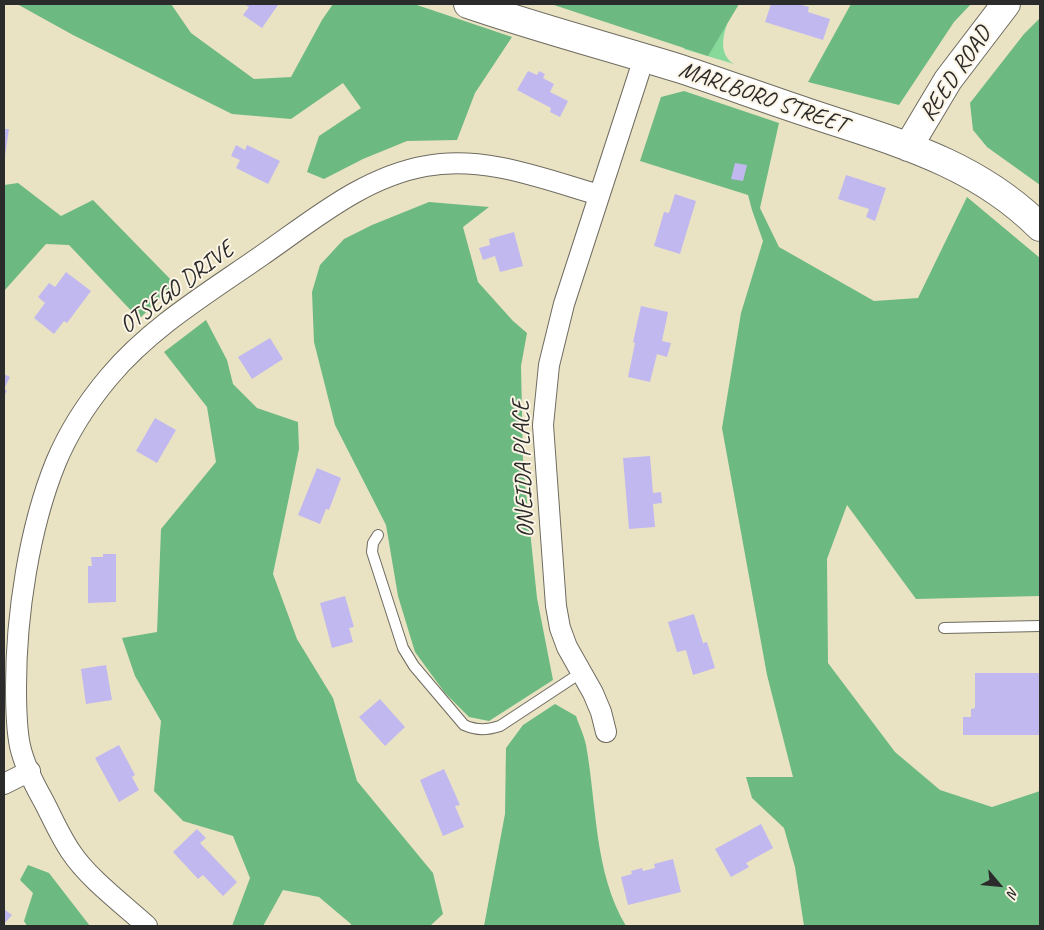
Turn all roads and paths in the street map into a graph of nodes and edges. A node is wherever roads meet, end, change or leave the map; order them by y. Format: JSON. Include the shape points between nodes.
{"nodes":[{"id":1,"x":468,"y":4,"type":"edge"},
{"id":2,"x":1006,"y":4,"type":"edge"},
{"id":3,"x":644,"y":58,"type":"junction"},
{"id":4,"x":908,"y":147,"type":"junction"},
{"id":5,"x":599,"y":195,"type":"junction"},
{"id":6,"x":1040,"y":228,"type":"edge"},
{"id":7,"x":378,"y":535,"type":"dead end"},
{"id":8,"x":11,"y":623,"type":"edge"},
{"id":9,"x":1040,"y":626,"type":"edge"},
{"id":10,"x":944,"y":628,"type":"dead end"},
{"id":11,"x":582,"y":672,"type":"junction"},
{"id":12,"x":606,"y":732,"type":"dead end"},
{"id":13,"x":30,"y":771,"type":"junction"},
{"id":14,"x":4,"y":784,"type":"edge"},
{"id":15,"x":147,"y":926,"type":"edge"}],
"edges":[{"from":1,"to":3,"type":"street","name":"MARLBORO STREET"},
{"from":2,"to":4,"type":"street","name":"REED ROAD","via":[[948,80]]},
{"from":3,"to":4,"type":"street","name":"MARLBORO STREET"},
{"from":3,"to":5,"type":"street","name":"ONEIDA PLACE"},
{"from":4,"to":6,"type":"street","name":"MARLBORO STREET","via":[[961,169],[985,183],[1015,204]]},
{"from":5,"to":8,"type":"street","name":"OTSEGO DRIVE","via":[[480,165],[427,165],[402,171],[349,196],[183,310],[156,330],[110,375],[72,430],[57,459],[44,497]]},
{"from":5,"to":11,"type":"street","name":"ONEIDA PLACE","via":[[556,335],[549,365],[543,425],[556,606],[567,647]]},
{"from":7,"to":11,"type":"lane","via":[[372,552],[403,648],[414,666],[464,725],[475,730],[500,726]]},
{"from":8,"to":13,"type":"street","name":"OTSEGO DRIVE","via":[[16,657],[20,747]]},
{"from":9,"to":10,"type":"lane"},
{"from":11,"to":12,"type":"street","name":"ONEIDA PLACE","via":[[602,712]]},
{"from":13,"to":14,"type":"street"},
{"from":13,"to":15,"type":"street","name":"OTSEGO DRIVE","via":[[71,854]]}]}
